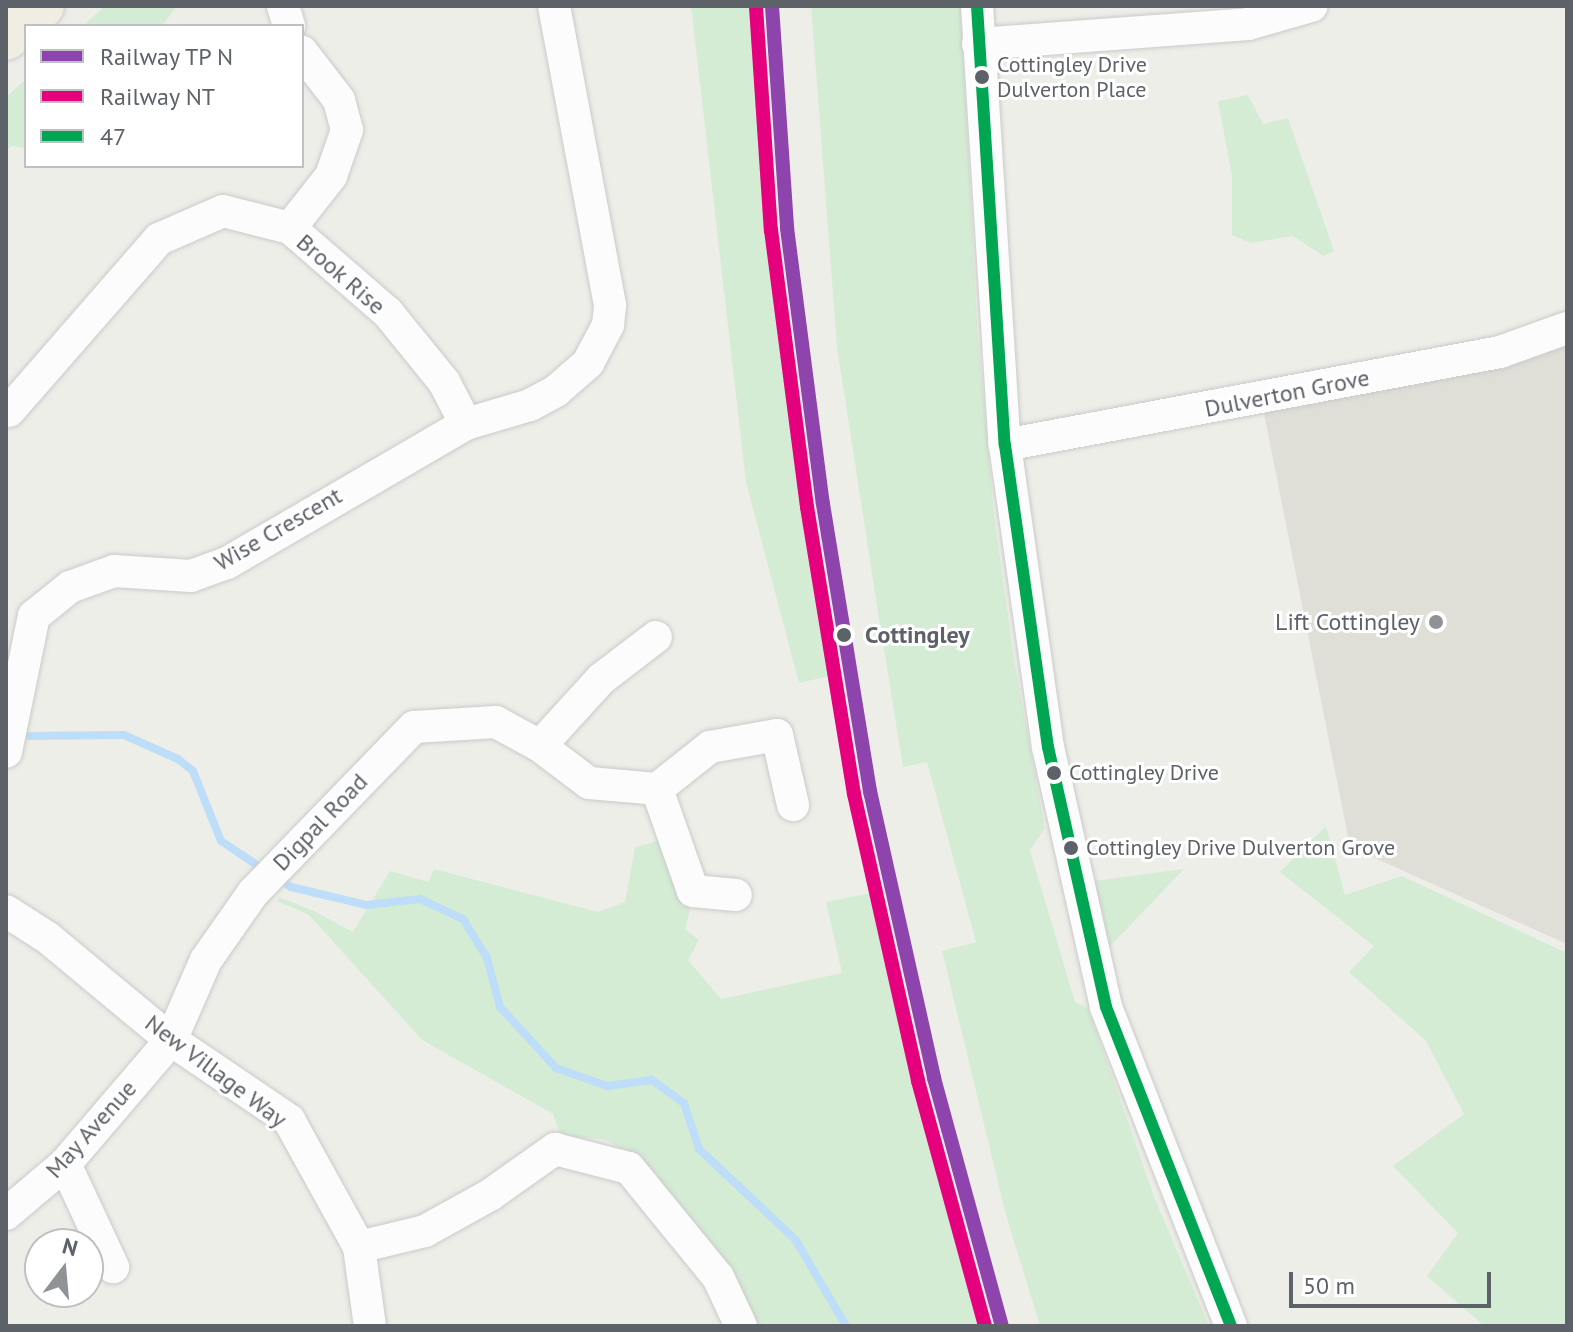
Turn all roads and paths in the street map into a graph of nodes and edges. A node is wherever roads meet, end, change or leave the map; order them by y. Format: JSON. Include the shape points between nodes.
{"nodes":[{"id":1,"x":42,"y":6,"type":"edge"},
{"id":2,"x":554,"y":6,"type":"edge"},
{"id":3,"x":977,"y":6,"type":"edge"},
{"id":4,"x":1311,"y":6,"type":"edge"},
{"id":5,"x":6,"y":38,"type":"edge"},
{"id":6,"x":978,"y":44,"type":"junction"},
{"id":7,"x":304,"y":55,"type":"edge"},
{"id":8,"x":290,"y":228,"type":"junction"},
{"id":9,"x":1567,"y":328,"type":"edge"},
{"id":10,"x":9,"y":411,"type":"dead end"},
{"id":11,"x":466,"y":424,"type":"junction"},
{"id":12,"x":1005,"y":445,"type":"junction"},
{"id":13,"x":656,"y":637,"type":"dead end"},
{"id":14,"x":540,"y":746,"type":"junction"},
{"id":15,"x":6,"y":752,"type":"edge"},
{"id":16,"x":657,"y":789,"type":"junction"},
{"id":17,"x":793,"y":805,"type":"dead end"},
{"id":18,"x":736,"y":895,"type":"dead end"},
{"id":19,"x":6,"y":911,"type":"edge"},
{"id":20,"x":171,"y":1040,"type":"junction"},
{"id":21,"x":65,"y":1164,"type":"junction"},
{"id":22,"x":6,"y":1214,"type":"edge"},
{"id":23,"x":359,"y":1247,"type":"junction"},
{"id":24,"x":113,"y":1267,"type":"dead end"},
{"id":25,"x":370,"y":1326,"type":"edge"},
{"id":26,"x":741,"y":1326,"type":"edge"},
{"id":27,"x":1231,"y":1326,"type":"edge"}],
"edges":[{"from":1,"to":5,"type":"highway"},
{"from":2,"to":11,"type":"street","name":"Wise Crescent","via":[[604,268],[608,325],[588,363],[556,391],[530,405]]},
{"from":3,"to":6,"type":"street"},
{"from":4,"to":6,"type":"street","via":[[1248,24]]},
{"from":6,"to":12,"type":"street"},
{"from":7,"to":8,"type":"street","via":[[339,100],[347,130],[331,176]]},
{"from":8,"to":10,"type":"street","name":"Brook Rise","via":[[223,211],[159,239]]},
{"from":8,"to":11,"type":"street","name":"Brook Rise","via":[[388,313],[444,382]]},
{"from":9,"to":12,"type":"street","name":"Dulverton Grove","via":[[1500,352]]},
{"from":11,"to":15,"type":"street","name":"Wise Crescent","via":[[227,563],[191,576],[114,571],[70,587],[34,616]]},
{"from":12,"to":27,"type":"street","via":[[1048,747],[1106,1007]]},
{"from":13,"to":14,"type":"street","via":[[601,679]]},
{"from":14,"to":16,"type":"street","name":"Digpal Road","via":[[589,783]]},
{"from":14,"to":20,"type":"street","name":"Digpal Road","via":[[496,722],[414,727],[253,893],[206,960]]},
{"from":16,"to":17,"type":"street","via":[[710,747],[777,735]]},
{"from":16,"to":18,"type":"street","via":[[693,891]]},
{"from":19,"to":20,"type":"street","name":"New Village Way","via":[[48,938]]},
{"from":20,"to":21,"type":"street","name":"May Avenue"},
{"from":20,"to":23,"type":"street","name":"New Village Way","via":[[289,1120]]},
{"from":21,"to":22,"type":"street","name":"May Avenue"},
{"from":21,"to":24,"type":"street"},
{"from":23,"to":25,"type":"street","name":"New Village Way"},
{"from":23,"to":26,"type":"street","via":[[425,1231],[490,1195],[555,1149],[629,1168],[718,1277]]}]}
